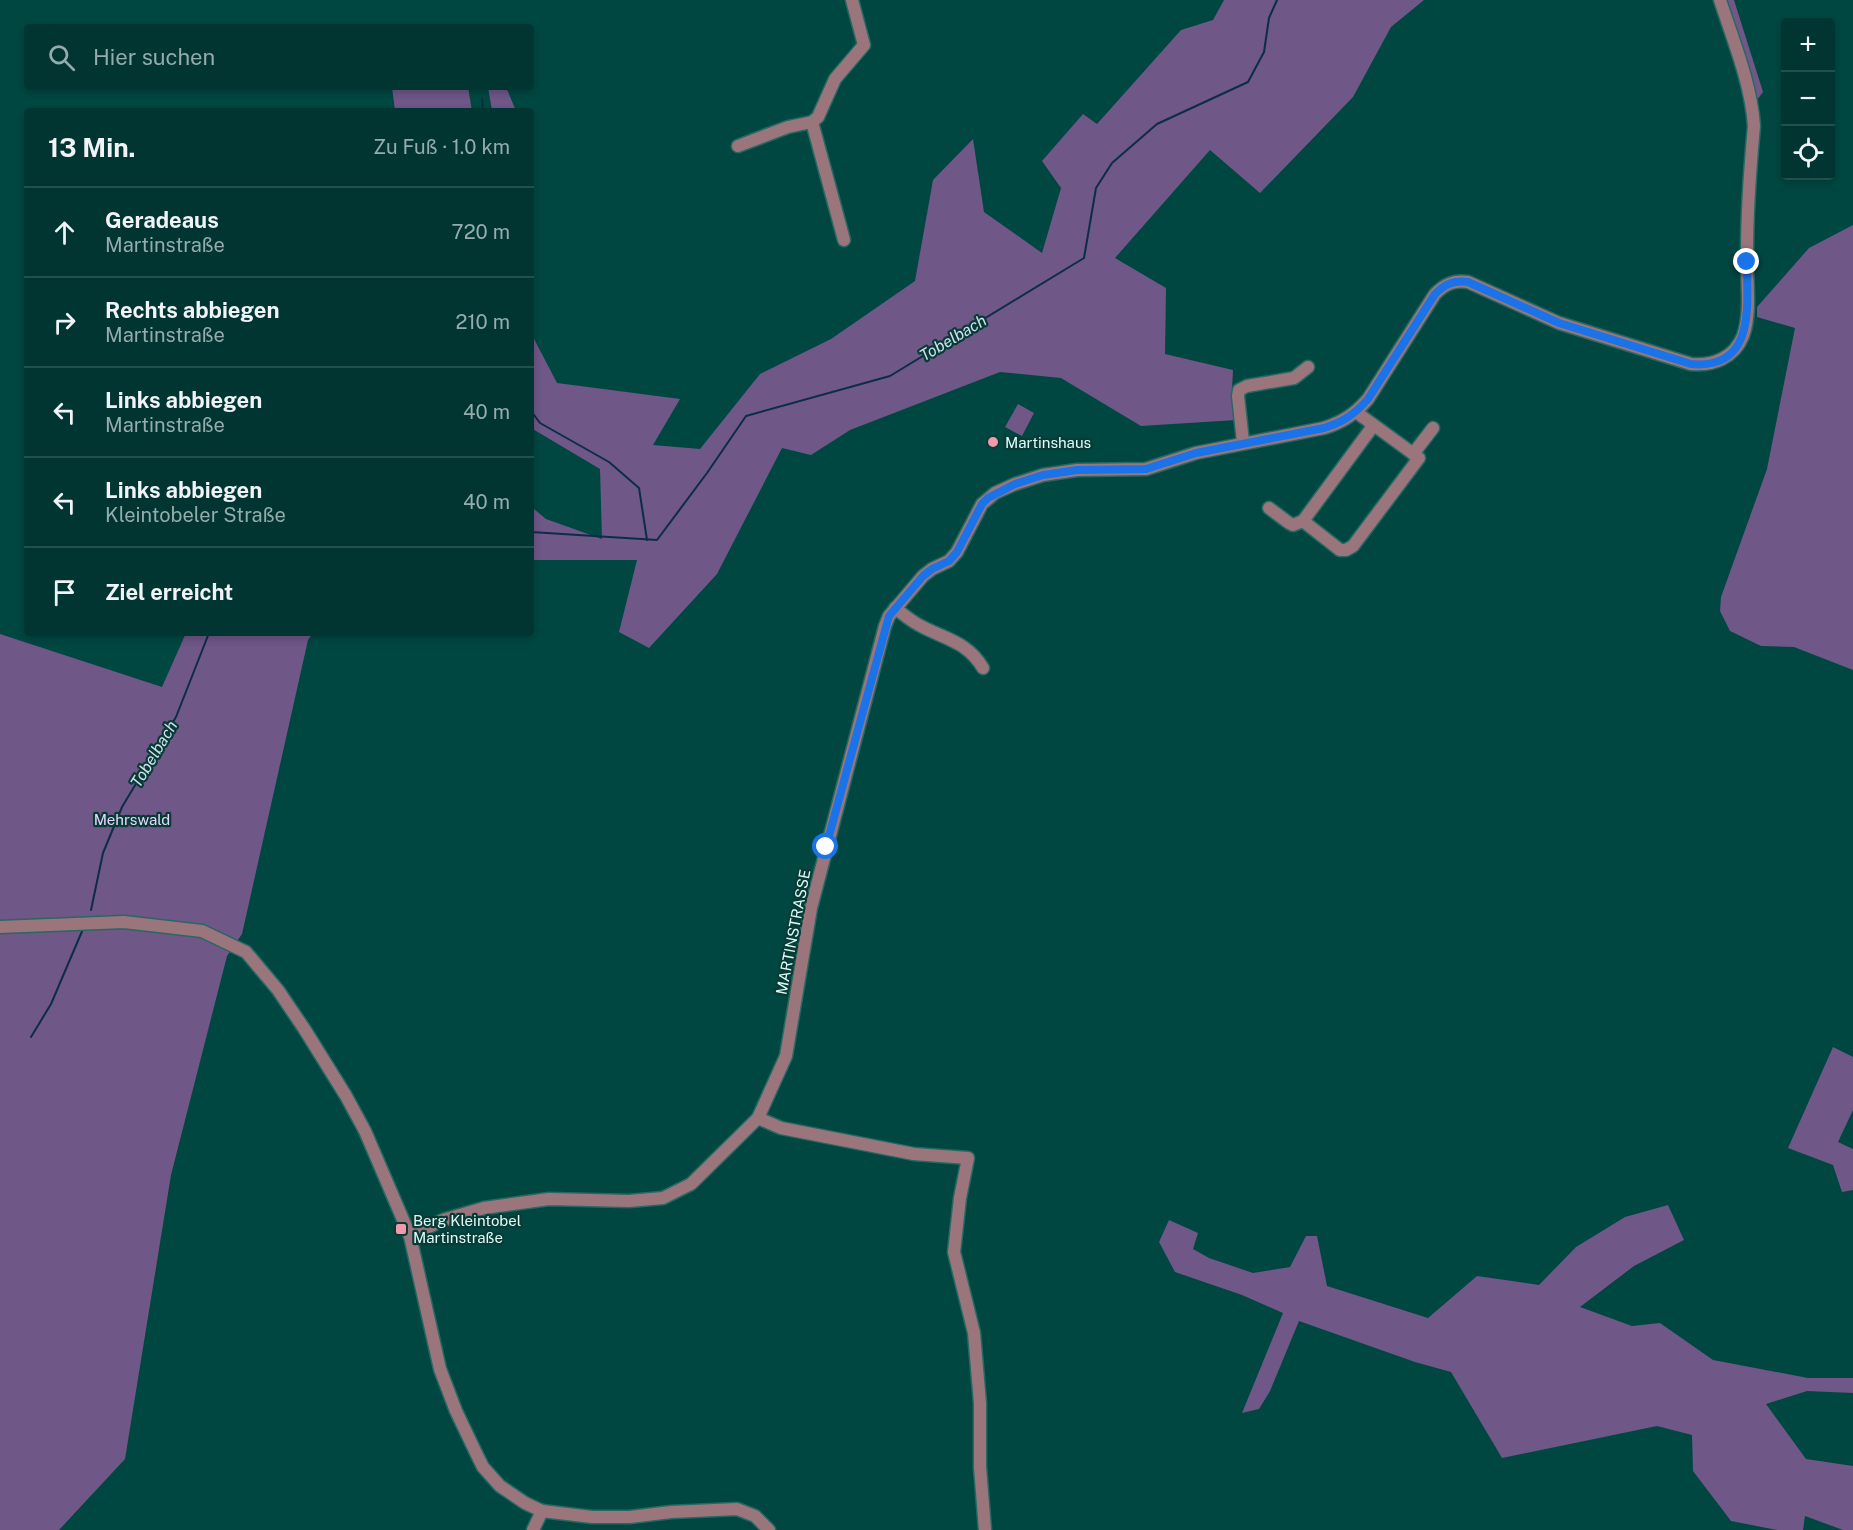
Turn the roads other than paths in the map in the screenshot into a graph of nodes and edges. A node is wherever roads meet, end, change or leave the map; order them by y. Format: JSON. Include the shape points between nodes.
{"nodes":[{"id":1,"x":852,"y":0,"type":"edge"},
{"id":2,"x":1720,"y":0,"type":"edge"},
{"id":3,"x":812,"y":122,"type":"junction"},
{"id":4,"x":738,"y":146,"type":"dead end"},
{"id":5,"x":843,"y":240,"type":"dead end"},
{"id":6,"x":1308,"y":367,"type":"dead end"},
{"id":7,"x":1356,"y":412,"type":"junction"},
{"id":8,"x":1373,"y":426,"type":"junction"},
{"id":9,"x":1433,"y":428,"type":"dead end"},
{"id":10,"x":1243,"y":442,"type":"junction"},
{"id":11,"x":1413,"y":454,"type":"junction"},
{"id":12,"x":1269,"y":508,"type":"dead end"},
{"id":13,"x":1303,"y":522,"type":"junction"},
{"id":14,"x":896,"y":608,"type":"junction"},
{"id":15,"x":983,"y":668,"type":"dead end"},
{"id":16,"x":0,"y":927,"type":"edge"},
{"id":17,"x":758,"y":1118,"type":"junction"},
{"id":18,"x":410,"y":1236,"type":"junction"},
{"id":19,"x":542,"y":1511,"type":"junction"},
{"id":20,"x":533,"y":1530,"type":"edge"},
{"id":21,"x":769,"y":1530,"type":"edge"},
{"id":22,"x":985,"y":1530,"type":"edge"}],
"edges":[{"from":1,"to":3,"type":"street","via":[[864,45],[835,79],[823,109]]},
{"from":2,"to":7,"type":"street","name":"MARTINSTRASSE","via":[[1754,126],[1747,218],[1747,319],[1738,346],[1726,358],[1703,365],[1691,364],[1559,323],[1468,282],[1455,281],[1435,294]]},
{"from":3,"to":4,"type":"street"},
{"from":3,"to":5,"type":"street"},
{"from":6,"to":10,"type":"street","via":[[1294,378],[1239,390]]},
{"from":7,"to":8,"type":"street"},
{"from":7,"to":10,"type":"street","name":"MARTINSTRASSE","via":[[1324,428]]},
{"from":8,"to":11,"type":"street"},
{"from":8,"to":13,"type":"street"},
{"from":9,"to":11,"type":"street"},
{"from":10,"to":14,"type":"street","name":"MARTINSTRASSE","via":[[1146,469],[1077,470],[1043,475],[995,493],[982,504],[957,552],[949,561],[927,572]]},
{"from":11,"to":13,"type":"street","via":[[1419,458],[1353,546],[1340,550]]},
{"from":12,"to":13,"type":"street","via":[[1293,525]]},
{"from":14,"to":15,"type":"street","via":[[918,625],[971,652]]},
{"from":14,"to":17,"type":"street","name":"MARTINSTRASSE","via":[[885,626],[811,908],[786,1056]]},
{"from":16,"to":18,"type":"street","via":[[124,922],[202,931],[246,952],[278,990],[346,1096]]},
{"from":17,"to":18,"type":"street","name":"MARTINSTRASSE","via":[[691,1184],[663,1198],[549,1199],[484,1208],[443,1220]]},
{"from":17,"to":22,"type":"street","via":[[781,1128],[903,1151],[968,1158],[954,1252],[974,1333]]},
{"from":18,"to":19,"type":"street","via":[[440,1369],[467,1435],[483,1467],[500,1486]]},
{"from":19,"to":20,"type":"street"},
{"from":19,"to":21,"type":"street","via":[[630,1517],[737,1509],[755,1516]]}]}
